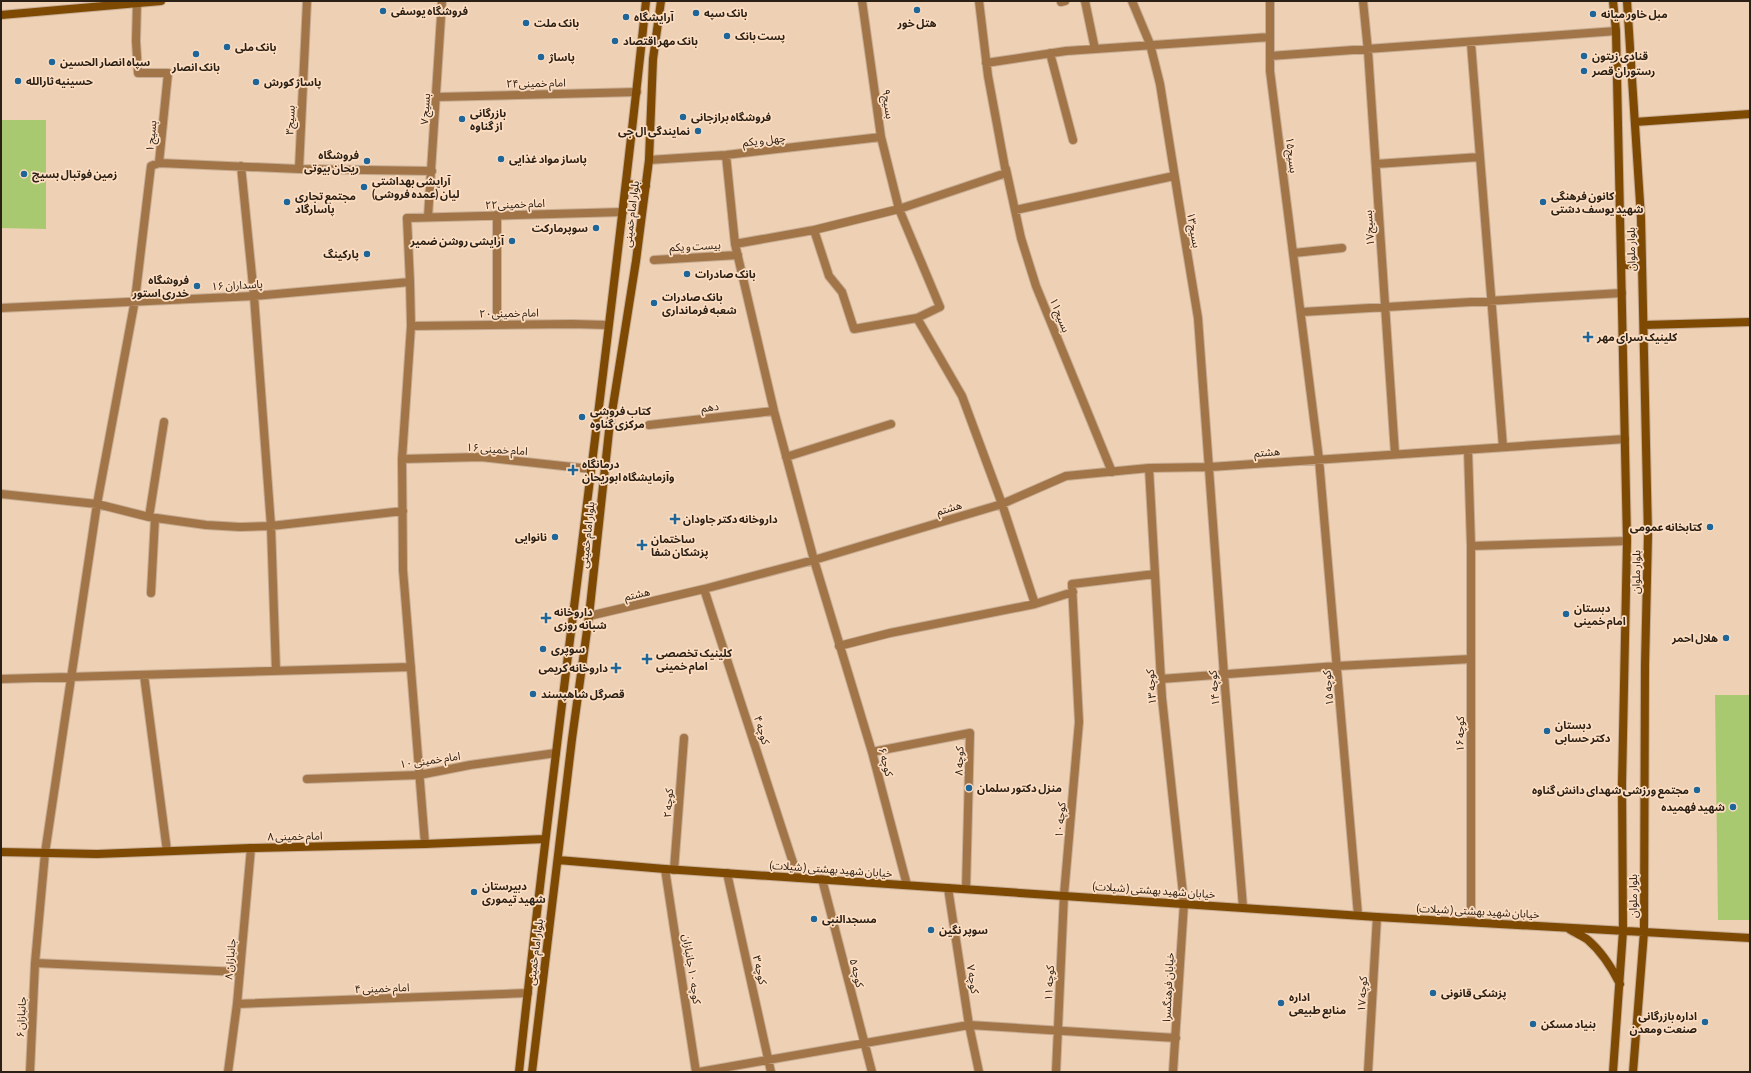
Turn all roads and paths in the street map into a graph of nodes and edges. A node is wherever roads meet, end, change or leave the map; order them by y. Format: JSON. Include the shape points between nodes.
{"nodes":[{"id":1,"x":161,"y":1,"type":"edge"},
{"id":2,"x":307,"y":1,"type":"edge"},
{"id":3,"x":442,"y":1,"type":"edge"},
{"id":4,"x":646,"y":1,"type":"edge"},
{"id":5,"x":661,"y":1,"type":"edge"},
{"id":6,"x":862,"y":1,"type":"edge"},
{"id":7,"x":979,"y":1,"type":"edge"},
{"id":8,"x":1065,"y":1,"type":"edge"},
{"id":9,"x":1085,"y":1,"type":"edge"},
{"id":10,"x":1132,"y":1,"type":"edge"},
{"id":11,"x":1270,"y":1,"type":"edge"},
{"id":12,"x":1363,"y":1,"type":"edge"},
{"id":13,"x":1613,"y":1,"type":"edge"},
{"id":14,"x":1627,"y":1,"type":"edge"},
{"id":15,"x":1061,"y":2,"type":"edge"},
{"id":16,"x":108,"y":3,"type":"edge"},
{"id":17,"x":137,"y":3,"type":"junction"},
{"id":18,"x":1,"y":15,"type":"edge"},
{"id":19,"x":1616,"y":31,"type":"junction"},
{"id":20,"x":1270,"y":37,"type":"junction"},
{"id":21,"x":1471,"y":43,"type":"junction"},
{"id":22,"x":1150,"y":44,"type":"junction"},
{"id":23,"x":1095,"y":48,"type":"junction"},
{"id":24,"x":1368,"y":50,"type":"junction"},
{"id":25,"x":1050,"y":53,"type":"junction"},
{"id":26,"x":1270,"y":56,"type":"junction"},
{"id":27,"x":986,"y":63,"type":"junction"},
{"id":28,"x":637,"y":92,"type":"junction"},
{"id":29,"x":436,"y":97,"type":"junction"},
{"id":30,"x":1750,"y":114,"type":"edge"},
{"id":31,"x":1635,"y":122,"type":"junction"},
{"id":32,"x":881,"y":137,"type":"junction"},
{"id":33,"x":1073,"y":140,"type":"dead end"},
{"id":34,"x":726,"y":155,"type":"junction"},
{"id":35,"x":1480,"y":157,"type":"junction"},
{"id":36,"x":649,"y":160,"type":"junction"},
{"id":37,"x":159,"y":162,"type":"junction"},
{"id":38,"x":1004,"y":162,"type":"junction"},
{"id":39,"x":1376,"y":164,"type":"junction"},
{"id":40,"x":241,"y":166,"type":"junction"},
{"id":41,"x":299,"y":168,"type":"junction"},
{"id":42,"x":432,"y":171,"type":"junction"},
{"id":43,"x":1174,"y":176,"type":"junction"},
{"id":44,"x":626,"y":184,"type":"junction"},
{"id":45,"x":646,"y":186,"type":"junction"},
{"id":46,"x":899,"y":209,"type":"junction"},
{"id":47,"x":1015,"y":210,"type":"junction"},
{"id":48,"x":623,"y":212,"type":"junction"},
{"id":49,"x":497,"y":215,"type":"junction"},
{"id":50,"x":428,"y":217,"type":"junction"},
{"id":51,"x":814,"y":230,"type":"junction"},
{"id":52,"x":735,"y":244,"type":"junction"},
{"id":53,"x":1342,"y":248,"type":"dead end"},
{"id":54,"x":1294,"y":253,"type":"junction"},
{"id":55,"x":738,"y":254,"type":"junction"},
{"id":56,"x":654,"y":260,"type":"dead end"},
{"id":57,"x":1621,"y":265,"type":"junction"},
{"id":58,"x":1642,"y":265,"type":"junction"},
{"id":59,"x":410,"y":282,"type":"junction"},
{"id":60,"x":1622,"y":293,"type":"junction"},
{"id":61,"x":254,"y":296,"type":"junction"},
{"id":62,"x":135,"y":300,"type":"junction"},
{"id":63,"x":1491,"y":301,"type":"junction"},
{"id":64,"x":1385,"y":307,"type":"junction"},
{"id":65,"x":1,"y":308,"type":"edge"},
{"id":66,"x":1302,"y":312,"type":"junction"},
{"id":67,"x":917,"y":318,"type":"junction"},
{"id":68,"x":1750,"y":322,"type":"edge"},
{"id":69,"x":496,"y":324,"type":"junction"},
{"id":70,"x":608,"y":325,"type":"junction"},
{"id":71,"x":1644,"y":325,"type":"junction"},
{"id":72,"x":411,"y":326,"type":"junction"},
{"id":73,"x":774,"y":411,"type":"junction"},
{"id":74,"x":164,"y":422,"type":"dead end"},
{"id":75,"x":891,"y":424,"type":"dead end"},
{"id":76,"x":649,"y":425,"type":"dead end"},
{"id":77,"x":1625,"y":439,"type":"junction"},
{"id":78,"x":1503,"y":447,"type":"junction"},
{"id":79,"x":1468,"y":450,"type":"junction"},
{"id":80,"x":1395,"y":454,"type":"junction"},
{"id":81,"x":786,"y":457,"type":"junction"},
{"id":82,"x":402,"y":459,"type":"junction"},
{"id":83,"x":1319,"y":459,"type":"junction"},
{"id":84,"x":1210,"y":467,"type":"junction"},
{"id":85,"x":1149,"y":468,"type":"junction"},
{"id":86,"x":591,"y":469,"type":"junction"},
{"id":87,"x":1112,"y":472,"type":"junction"},
{"id":88,"x":1,"y":494,"type":"edge"},
{"id":89,"x":97,"y":504,"type":"junction"},
{"id":90,"x":1002,"y":504,"type":"junction"},
{"id":91,"x":403,"y":511,"type":"junction"},
{"id":92,"x":152,"y":517,"type":"junction"},
{"id":93,"x":271,"y":526,"type":"junction"},
{"id":94,"x":1627,"y":541,"type":"junction"},
{"id":95,"x":1471,"y":546,"type":"junction"},
{"id":96,"x":814,"y":560,"type":"junction"},
{"id":97,"x":1155,"y":574,"type":"junction"},
{"id":98,"x":704,"y":589,"type":"junction"},
{"id":99,"x":1073,"y":592,"type":"junction"},
{"id":100,"x":151,"y":593,"type":"dead end"},
{"id":101,"x":1035,"y":604,"type":"junction"},
{"id":102,"x":589,"y":616,"type":"junction"},
{"id":103,"x":839,"y":646,"type":"junction"},
{"id":104,"x":1471,"y":659,"type":"junction"},
{"id":105,"x":1337,"y":666,"type":"junction"},
{"id":106,"x":412,"y":667,"type":"junction"},
{"id":107,"x":276,"y":671,"type":"junction"},
{"id":108,"x":144,"y":675,"type":"junction"},
{"id":109,"x":1224,"y":675,"type":"junction"},
{"id":110,"x":71,"y":677,"type":"junction"},
{"id":111,"x":1,"y":679,"type":"edge"},
{"id":112,"x":1161,"y":679,"type":"junction"},
{"id":113,"x":684,"y":738,"type":"dead end"},
{"id":114,"x":872,"y":752,"type":"junction"},
{"id":115,"x":556,"y":753,"type":"junction"},
{"id":116,"x":419,"y":775,"type":"junction"},
{"id":117,"x":307,"y":779,"type":"dead end"},
{"id":118,"x":545,"y":839,"type":"junction"},
{"id":119,"x":425,"y":844,"type":"junction"},
{"id":120,"x":251,"y":848,"type":"junction"},
{"id":121,"x":167,"y":851,"type":"junction"},
{"id":122,"x":1,"y":852,"type":"edge"},
{"id":123,"x":45,"y":853,"type":"junction"},
{"id":124,"x":558,"y":860,"type":"junction"},
{"id":125,"x":665,"y":869,"type":"junction"},
{"id":126,"x":674,"y":870,"type":"junction"},
{"id":127,"x":727,"y":873,"type":"junction"},
{"id":128,"x":798,"y":878,"type":"junction"},
{"id":129,"x":822,"y":880,"type":"junction"},
{"id":130,"x":907,"y":885,"type":"junction"},
{"id":131,"x":948,"y":888,"type":"junction"},
{"id":132,"x":966,"y":889,"type":"junction"},
{"id":133,"x":1064,"y":895,"type":"junction"},
{"id":134,"x":1184,"y":903,"type":"junction"},
{"id":135,"x":1243,"y":907,"type":"junction"},
{"id":136,"x":1358,"y":915,"type":"junction"},
{"id":137,"x":1378,"y":916,"type":"junction"},
{"id":138,"x":1471,"y":922,"type":"junction"},
{"id":139,"x":1567,"y":928,"type":"junction"},
{"id":140,"x":1623,"y":931,"type":"junction"},
{"id":141,"x":1644,"y":932,"type":"junction"},
{"id":142,"x":1750,"y":938,"type":"edge"},
{"id":143,"x":35,"y":963,"type":"junction"},
{"id":144,"x":240,"y":972,"type":"junction"},
{"id":145,"x":1620,"y":985,"type":"junction"},
{"id":146,"x":528,"y":993,"type":"junction"},
{"id":147,"x":237,"y":1004,"type":"junction"},
{"id":148,"x":969,"y":1025,"type":"junction"},
{"id":149,"x":1058,"y":1031,"type":"junction"},
{"id":150,"x":1176,"y":1038,"type":"junction"},
{"id":151,"x":864,"y":1044,"type":"junction"},
{"id":152,"x":769,"y":1060,"type":"junction"},
{"id":153,"x":30,"y":1072,"type":"edge"},
{"id":154,"x":228,"y":1072,"type":"edge"},
{"id":155,"x":519,"y":1072,"type":"edge"},
{"id":156,"x":532,"y":1072,"type":"edge"},
{"id":157,"x":697,"y":1072,"type":"edge"},
{"id":158,"x":772,"y":1072,"type":"edge"},
{"id":159,"x":872,"y":1072,"type":"edge"},
{"id":160,"x":979,"y":1072,"type":"edge"},
{"id":161,"x":1056,"y":1072,"type":"edge"},
{"id":162,"x":1173,"y":1072,"type":"edge"},
{"id":163,"x":1368,"y":1072,"type":"edge"},
{"id":164,"x":1613,"y":1072,"type":"edge"},
{"id":165,"x":1633,"y":1072,"type":"edge"}],
"edges":[{"from":1,"to":17,"type":"main road"},
{"from":2,"to":41,"type":"street","name":"بسیج۳"},
{"from":3,"to":29,"type":"street","name":"بسیج ۷"},
{"from":4,"to":28,"type":"main road","name":"بلوار امام خمینی"},
{"from":5,"to":36,"type":"main road","name":"بلوار امام خمینی","via":[[653,59]]},
{"from":6,"to":32,"type":"street","name":"بسیج۹"},
{"from":7,"to":27,"type":"street","name":"بسیج۱۱"},
{"from":8,"to":15,"type":"street"},
{"from":9,"to":23,"type":"street"},
{"from":10,"to":22,"type":"street","name":"بسیج۱۳"},
{"from":11,"to":20,"type":"street","name":"بسیج۱۵"},
{"from":12,"to":24,"type":"street","name":"بسیج۱۷"},
{"from":13,"to":19,"type":"main road","name":"بلوار ملوان"},
{"from":14,"to":31,"type":"main road","name":"بلوار ملوان"},
{"from":16,"to":17,"type":"main road"},
{"from":16,"to":18,"type":"main road"},
{"from":17,"to":37,"type":"street","name":"بسیج ۱","via":[[138,73],[168,73]]},
{"from":19,"to":21,"type":"street"},
{"from":19,"to":57,"type":"main road","name":"بلوار ملوان"},
{"from":20,"to":22,"type":"street"},
{"from":20,"to":26,"type":"street","name":"بسیج۱۵"},
{"from":21,"to":24,"type":"street"},
{"from":21,"to":35,"type":"street"},
{"from":22,"to":23,"type":"street"},
{"from":22,"to":43,"type":"street","name":"بسیج۱۳","via":[[1160,84]]},
{"from":23,"to":25,"type":"street"},
{"from":24,"to":26,"type":"street"},
{"from":24,"to":39,"type":"street","name":"بسیج۱۷"},
{"from":25,"to":27,"type":"street"},
{"from":25,"to":33,"type":"street"},
{"from":26,"to":54,"type":"street","name":"بسیج۱۵"},
{"from":27,"to":38,"type":"street","name":"بسیج۱۱"},
{"from":28,"to":29,"type":"street","name":"امام خمینی۲۴"},
{"from":28,"to":44,"type":"main road","name":"بلوار امام خمینی"},
{"from":29,"to":42,"type":"street","name":"بسیج ۷"},
{"from":30,"to":31,"type":"main road"},
{"from":31,"to":58,"type":"main road","name":"بلوار ملوان"},
{"from":32,"to":34,"type":"street","name":"چهل و یکم"},
{"from":32,"to":46,"type":"street","name":"بسیج۹"},
{"from":34,"to":36,"type":"street","name":"چهل و یکم"},
{"from":34,"to":52,"type":"street","name":"کوچه ۶"},
{"from":35,"to":39,"type":"street"},
{"from":35,"to":63,"type":"street"},
{"from":36,"to":45,"type":"main road","name":"بلوار امام خمینی"},
{"from":37,"to":40,"type":"street","name":"بسیج ۱"},
{"from":37,"to":62,"type":"street","name":"جانبازان ۶","via":[[151,166]]},
{"from":38,"to":46,"type":"street","name":"بسیج۱۱","via":[[1006,173]]},
{"from":38,"to":47,"type":"street","name":"بسیج۱۱"},
{"from":39,"to":64,"type":"street","name":"بسیج۱۷"},
{"from":40,"to":41,"type":"street","name":"بسیج ۱"},
{"from":40,"to":61,"type":"street"},
{"from":41,"to":42,"type":"street","name":"بسیج ۱"},
{"from":42,"to":50,"type":"street","name":"بسیج ۷"},
{"from":43,"to":47,"type":"street"},
{"from":43,"to":84,"type":"street","name":"بسیج۱۳","via":[[1198,318]]},
{"from":44,"to":45,"type":"main road"},
{"from":44,"to":48,"type":"main road","name":"بلوار امام خمینی"},
{"from":45,"to":102,"type":"main road","name":"بلوار امام خمینی","via":[[609,431]]},
{"from":46,"to":51,"type":"street"},
{"from":46,"to":67,"type":"street","name":"بسیج۹","via":[[940,307]]},
{"from":47,"to":87,"type":"street","name":"بسیج۱۱","via":[[1036,286]]},
{"from":48,"to":49,"type":"street","name":"امام خمینی۲۲"},
{"from":48,"to":70,"type":"main road","name":"بلوار امام خمینی"},
{"from":49,"to":50,"type":"street","name":"امام خمینی۲۲"},
{"from":49,"to":69,"type":"street"},
{"from":50,"to":59,"type":"street","name":"امام خمینی۲۲","via":[[407,218]]},
{"from":51,"to":52,"type":"street"},
{"from":51,"to":67,"type":"street","via":[[828,276],[842,292],[854,329]]},
{"from":52,"to":55,"type":"street","name":"کوچه ۶"},
{"from":53,"to":54,"type":"street"},
{"from":54,"to":66,"type":"street","name":"بسیج۱۵"},
{"from":55,"to":56,"type":"street","name":"بیست و یکم"},
{"from":55,"to":73,"type":"street","name":"کوچه ۶"},
{"from":57,"to":58,"type":"main road"},
{"from":57,"to":60,"type":"main road","name":"بلوار ملوان"},
{"from":58,"to":71,"type":"main road","name":"بلوار ملوان"},
{"from":59,"to":61,"type":"street","name":"پاسداران ۱۶"},
{"from":59,"to":72,"type":"street"},
{"from":60,"to":63,"type":"street"},
{"from":60,"to":77,"type":"main road","name":"بلوار ملوان"},
{"from":61,"to":62,"type":"street","name":"پاسداران ۱۶"},
{"from":61,"to":93,"type":"street"},
{"from":62,"to":65,"type":"street","name":"پاسداران ۱۶"},
{"from":62,"to":89,"type":"street","name":"جانبازان ۶"},
{"from":63,"to":64,"type":"street"},
{"from":63,"to":78,"type":"street"},
{"from":64,"to":66,"type":"street"},
{"from":64,"to":80,"type":"street","name":"بسیج۱۷"},
{"from":66,"to":83,"type":"street","name":"کوچه ۱۵"},
{"from":67,"to":90,"type":"street","via":[[962,396]]},
{"from":68,"to":71,"type":"main road"},
{"from":69,"to":70,"type":"street","name":"امام خمینی۲۰"},
{"from":69,"to":72,"type":"street","name":"امام خمینی۲۰"},
{"from":70,"to":86,"type":"main road","name":"بلوار امام خمینی"},
{"from":71,"to":141,"type":"main road","name":"بلوار ملوان","via":[[1648,535]]},
{"from":72,"to":82,"type":"street"},
{"from":73,"to":76,"type":"street","name":"دهم"},
{"from":73,"to":81,"type":"street","name":"کوچه ۶"},
{"from":74,"to":92,"type":"street"},
{"from":75,"to":81,"type":"street"},
{"from":77,"to":78,"type":"street","name":"هشتم"},
{"from":77,"to":94,"type":"main road","name":"بلوار ملوان"},
{"from":78,"to":79,"type":"street","name":"هشتم"},
{"from":79,"to":80,"type":"street","name":"هشتم"},
{"from":79,"to":95,"type":"street","name":"کوچه ۱۶"},
{"from":80,"to":83,"type":"street","name":"هشتم"},
{"from":81,"to":96,"type":"street","name":"کوچه ۶"},
{"from":82,"to":86,"type":"street","name":"امام خمینی ۱۶","via":[[481,457]]},
{"from":82,"to":91,"type":"street"},
{"from":83,"to":84,"type":"street","name":"هشتم"},
{"from":83,"to":105,"type":"street","name":"کوچه ۱۵"},
{"from":84,"to":85,"type":"street","name":"هشتم"},
{"from":84,"to":109,"type":"street","name":"کوچه ۱۴"},
{"from":85,"to":87,"type":"street","name":"هشتم"},
{"from":85,"to":97,"type":"street","name":"کوچه ۱۳"},
{"from":86,"to":115,"type":"main road","name":"بلوار امام خمینی"},
{"from":87,"to":90,"type":"street","name":"هشتم","via":[[1066,476]]},
{"from":88,"to":89,"type":"street"},
{"from":89,"to":92,"type":"street"},
{"from":89,"to":110,"type":"street","name":"جانبازان ۶"},
{"from":90,"to":96,"type":"street","name":"هشتم"},
{"from":90,"to":101,"type":"street"},
{"from":91,"to":93,"type":"street"},
{"from":91,"to":106,"type":"street","via":[[402,570]]},
{"from":92,"to":93,"type":"street","via":[[206,525]]},
{"from":92,"to":100,"type":"street"},
{"from":93,"to":107,"type":"street"},
{"from":94,"to":95,"type":"street"},
{"from":94,"to":140,"type":"main road","name":"بلوار ملوان","via":[[1622,784]]},
{"from":95,"to":104,"type":"street","name":"کوچه ۱۶"},
{"from":96,"to":98,"type":"street","name":"هشتم"},
{"from":96,"to":103,"type":"street","name":"کوچه ۶"},
{"from":97,"to":99,"type":"street","via":[[1072,584]]},
{"from":97,"to":112,"type":"street","name":"کوچه ۱۳"},
{"from":98,"to":102,"type":"street","name":"هشتم"},
{"from":98,"to":128,"type":"street","name":"کوچه ۴"},
{"from":99,"to":101,"type":"street"},
{"from":99,"to":133,"type":"street","name":"کوچه ۱۰","via":[[1079,722]]},
{"from":101,"to":103,"type":"street","via":[[890,632]]},
{"from":102,"to":124,"type":"main road","name":"بلوار امام خمینی"},
{"from":103,"to":114,"type":"street","name":"کوچه ۶"},
{"from":104,"to":105,"type":"street"},
{"from":104,"to":138,"type":"street","name":"کوچه ۱۶"},
{"from":105,"to":109,"type":"street"},
{"from":105,"to":136,"type":"street","name":"کوچه ۱۵"},
{"from":106,"to":107,"type":"street"},
{"from":106,"to":116,"type":"street"},
{"from":107,"to":108,"type":"street"},
{"from":108,"to":110,"type":"street"},
{"from":108,"to":121,"type":"street"},
{"from":109,"to":112,"type":"street"},
{"from":109,"to":135,"type":"street","name":"کوچه ۱۴"},
{"from":110,"to":111,"type":"street"},
{"from":110,"to":123,"type":"street","name":"جانبازان ۶"},
{"from":112,"to":134,"type":"street","name":"کوچه ۱۳"},
{"from":113,"to":126,"type":"street","name":"کوچه ۲"},
{"from":114,"to":130,"type":"street","name":"کوچه ۶"},
{"from":114,"to":132,"type":"street","name":"کوچه ۸","via":[[970,734]]},
{"from":115,"to":116,"type":"street","name":"امام خمینی ۱۰"},
{"from":115,"to":118,"type":"main road","name":"بلوار امام خمینی"},
{"from":116,"to":117,"type":"street","name":"امام خمینی ۱۰"},
{"from":116,"to":119,"type":"street"},
{"from":118,"to":119,"type":"main road","name":"امام خمینی ۸"},
{"from":118,"to":146,"type":"main road","name":"بلوار امام خمینی"},
{"from":119,"to":120,"type":"main road","name":"امام خمینی ۸"},
{"from":120,"to":121,"type":"main road","name":"امام خمینی ۸"},
{"from":120,"to":144,"type":"street","name":"جانبازان ۸"},
{"from":121,"to":123,"type":"main road","name":"امام خمینی ۸"},
{"from":122,"to":123,"type":"main road","name":"امام خمینی ۸"},
{"from":123,"to":143,"type":"street","name":"جانبازان ۶"},
{"from":124,"to":125,"type":"main road","name":"خیابان شهید بهشتی ( شیلات)"},
{"from":124,"to":156,"type":"main road","name":"بلوار امام خمینی"},
{"from":125,"to":126,"type":"main road","name":"خیابان شهید بهشتی ( شیلات)"},
{"from":125,"to":157,"type":"street","name":"کوچه ۱۰ جانبازان"},
{"from":126,"to":127,"type":"main road","name":"خیابان شهید بهشتی ( شیلات)"},
{"from":127,"to":128,"type":"main road","name":"خیابان شهید بهشتی ( شیلات)"},
{"from":127,"to":152,"type":"street","name":"کوچه ۳"},
{"from":128,"to":129,"type":"main road","name":"خیابان شهید بهشتی ( شیلات)"},
{"from":129,"to":130,"type":"main road","name":"خیابان شهید بهشتی ( شیلات)"},
{"from":129,"to":151,"type":"street","name":"کوچه ۵"},
{"from":130,"to":131,"type":"main road","name":"خیابان شهید بهشتی ( شیلات)"},
{"from":131,"to":132,"type":"main road","name":"خیابان شهید بهشتی ( شیلات)"},
{"from":131,"to":148,"type":"street","name":"کوچه ۷"},
{"from":132,"to":133,"type":"main road","name":"خیابان شهید بهشتی ( شیلات)"},
{"from":133,"to":134,"type":"main road","name":"خیابان شهید بهشتی ( شیلات)"},
{"from":133,"to":149,"type":"street","name":"کوچه ۱۱"},
{"from":134,"to":135,"type":"main road","name":"خیابان شهید بهشتی ( شیلات)"},
{"from":134,"to":150,"type":"street","name":"خیابان فرهنگسرا"},
{"from":135,"to":136,"type":"main road","name":"خیابان شهید بهشتی ( شیلات)"},
{"from":136,"to":137,"type":"main road","name":"خیابان شهید بهشتی ( شیلات)"},
{"from":137,"to":138,"type":"main road","name":"خیابان شهید بهشتی ( شیلات)"},
{"from":137,"to":163,"type":"street","name":"کوچه ۱۷"},
{"from":138,"to":139,"type":"main road","name":"خیابان شهید بهشتی ( شیلات)"},
{"from":139,"to":140,"type":"main road","name":"خیابان شهید بهشتی ( شیلات)"},
{"from":139,"to":145,"type":"main road","via":[[1588,940],[1612,970]]},
{"from":140,"to":141,"type":"main road","name":"خیابان شهید بهشتی ( شیلات)"},
{"from":140,"to":145,"type":"main road","name":"بلوار ملوان"},
{"from":141,"to":142,"type":"main road","name":"خیابان شهید بهشتی ( شیلات)"},
{"from":141,"to":165,"type":"main road","name":"بلوار ملوان"},
{"from":143,"to":144,"type":"street"},
{"from":143,"to":153,"type":"street","name":"جانبازان ۶"},
{"from":144,"to":147,"type":"street","name":"جانبازان ۸"},
{"from":145,"to":164,"type":"main road","name":"بلوار ملوان"},
{"from":146,"to":147,"type":"street","name":"امام خمینی ۴"},
{"from":146,"to":155,"type":"main road","name":"بلوار امام خمینی"},
{"from":147,"to":154,"type":"street","name":"جانبازان ۸"},
{"from":148,"to":149,"type":"street"},
{"from":148,"to":151,"type":"street"},
{"from":148,"to":160,"type":"street","name":"کوچه ۷"},
{"from":149,"to":150,"type":"street"},
{"from":149,"to":161,"type":"street","name":"کوچه ۱۱"},
{"from":150,"to":162,"type":"street","name":"خیابان فرهنگسرا"},
{"from":151,"to":152,"type":"street"},
{"from":151,"to":159,"type":"street","name":"کوچه ۵"},
{"from":152,"to":157,"type":"street"},
{"from":152,"to":158,"type":"street","name":"کوچه ۳"}]}
